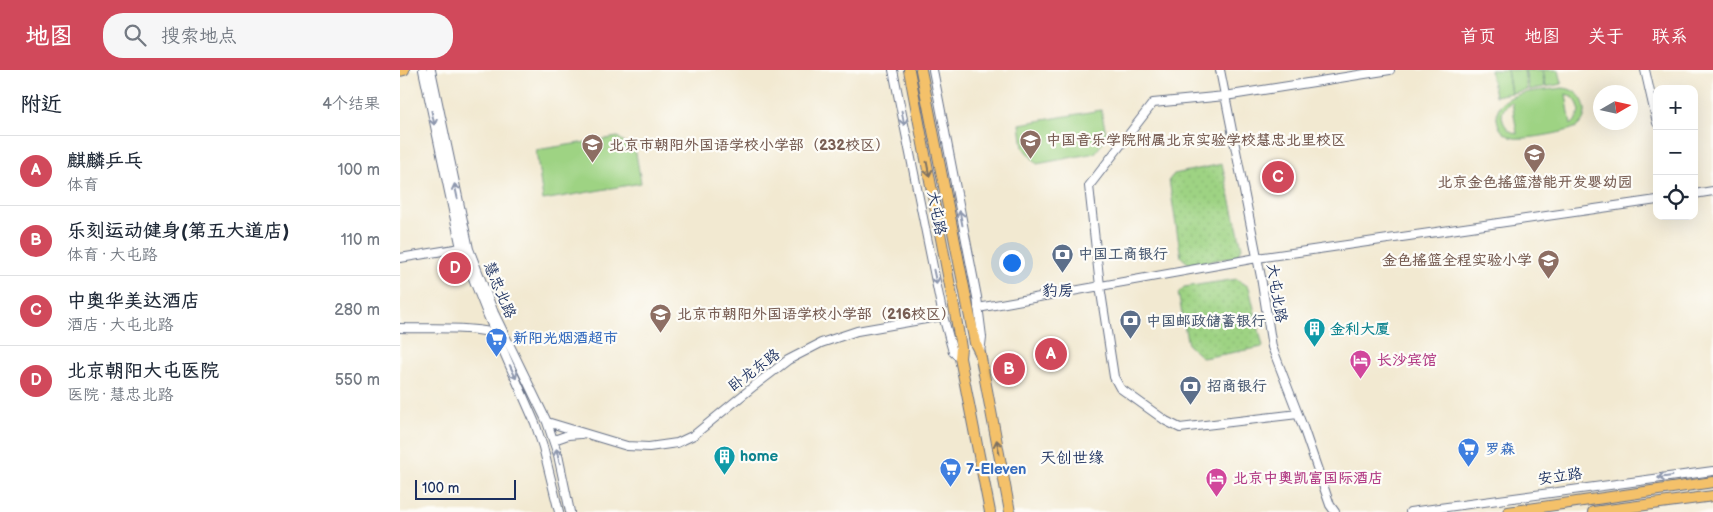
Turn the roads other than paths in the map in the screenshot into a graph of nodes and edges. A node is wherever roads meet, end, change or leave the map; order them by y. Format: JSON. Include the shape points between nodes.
{"nodes":[{"id":1,"x":404,"y":70,"type":"edge"},
{"id":2,"x":423,"y":70,"type":"edge"},
{"id":3,"x":431,"y":70,"type":"edge"},
{"id":4,"x":893,"y":70,"type":"edge"},
{"id":5,"x":909,"y":70,"type":"edge"},
{"id":6,"x":921,"y":70,"type":"edge"},
{"id":7,"x":933,"y":70,"type":"edge"},
{"id":8,"x":1220,"y":70,"type":"edge"},
{"id":9,"x":1390,"y":70,"type":"edge"},
{"id":10,"x":1645,"y":70,"type":"edge"},
{"id":11,"x":400,"y":71,"type":"edge"},
{"id":12,"x":1225,"y":96,"type":"junction"},
{"id":13,"x":1653,"y":105,"type":"edge"},
{"id":14,"x":1713,"y":191,"type":"edge"},
{"id":15,"x":1698,"y":193,"type":"edge"},
{"id":16,"x":1653,"y":201,"type":"edge"},
{"id":17,"x":461,"y":248,"type":"junction"},
{"id":18,"x":400,"y":258,"type":"edge"},
{"id":19,"x":1257,"y":258,"type":"junction"},
{"id":20,"x":1100,"y":286,"type":"junction"},
{"id":21,"x":978,"y":308,"type":"junction"},
{"id":22,"x":943,"y":316,"type":"junction"},
{"id":23,"x":400,"y":328,"type":"edge"},
{"id":24,"x":495,"y":333,"type":"junction"},
{"id":25,"x":980,"y":353,"type":"junction"},
{"id":26,"x":960,"y":358,"type":"junction"},
{"id":27,"x":1298,"y":414,"type":"junction"},
{"id":28,"x":547,"y":422,"type":"junction"},
{"id":29,"x":590,"y":436,"type":"junction"},
{"id":30,"x":554,"y":440,"type":"junction"},
{"id":31,"x":1713,"y":470,"type":"edge"},
{"id":32,"x":1713,"y":482,"type":"edge"},
{"id":33,"x":1713,"y":496,"type":"edge"},
{"id":34,"x":559,"y":512,"type":"edge"},
{"id":35,"x":570,"y":512,"type":"edge"},
{"id":36,"x":990,"y":512,"type":"edge"},
{"id":37,"x":1010,"y":512,"type":"edge"},
{"id":38,"x":1335,"y":512,"type":"edge"},
{"id":39,"x":1410,"y":512,"type":"edge"},
{"id":40,"x":1508,"y":512,"type":"edge"},
{"id":41,"x":1593,"y":512,"type":"edge"}],
"edges":[{"from":1,"to":11,"type":"main road"},
{"from":2,"to":17,"type":"street","name":"慧忠北路","one_way":true},
{"from":28,"to":3,"type":"street","name":"慧忠北路","one_way":true,"via":[[494,313],[469,249]]},
{"from":4,"to":22,"type":"street","name":"大屯路","one_way":true},
{"from":5,"to":26,"type":"main road","name":"大屯路","one_way":true,"via":[[961,348]]},
{"from":6,"to":25,"type":"main road","name":"大屯路","via":[[974,343]]},
{"from":21,"to":7,"type":"street","name":"大屯路","one_way":true},
{"from":8,"to":12,"type":"street","name":"大屯北路"},
{"from":9,"to":12,"type":"street"},
{"from":10,"to":13,"type":"street"},
{"from":12,"to":19,"type":"street","name":"大屯北路"},
{"from":12,"to":20,"type":"street","via":[[1153,103],[1089,186]]},
{"from":14,"to":15,"type":"street"},
{"from":16,"to":19,"type":"street"},
{"from":17,"to":18,"type":"street"},
{"from":17,"to":24,"type":"street","name":"慧忠北路"},
{"from":19,"to":20,"type":"street"},
{"from":19,"to":27,"type":"street","name":"大屯北路","via":[[1272,347]]},
{"from":20,"to":21,"type":"street"},
{"from":20,"to":27,"type":"street","via":[[1116,384],[1166,421],[1180,428]]},
{"from":21,"to":25,"type":"street","name":"大屯路","via":[[982,337]]},
{"from":22,"to":26,"type":"street","name":"大屯路","via":[[953,352]]},
{"from":22,"to":29,"type":"street","name":"卧龙东路","via":[[857,331],[821,343],[788,360],[685,440],[664,446],[637,447]]},
{"from":23,"to":24,"type":"street","via":[[455,327]]},
{"from":24,"to":34,"type":"street","name":"慧忠北路","one_way":true,"via":[[535,423]]},
{"from":37,"to":25,"type":"main road","name":"大屯路","one_way":true},
{"from":26,"to":36,"type":"main road","name":"大屯路"},
{"from":27,"to":38,"type":"street","name":"大屯北路"},
{"from":28,"to":29,"type":"street","name":"卧龙东路"},
{"from":28,"to":30,"type":"street","name":"慧忠北路"},
{"from":29,"to":30,"type":"street","name":"卧龙东路","via":[[576,434]]},
{"from":35,"to":30,"type":"street","name":"慧忠北路","one_way":true},
{"from":31,"to":39,"type":"street","name":"安立路","one_way":true},
{"from":32,"to":40,"type":"main road","name":"安立路"},
{"from":33,"to":41,"type":"main road"}]}
